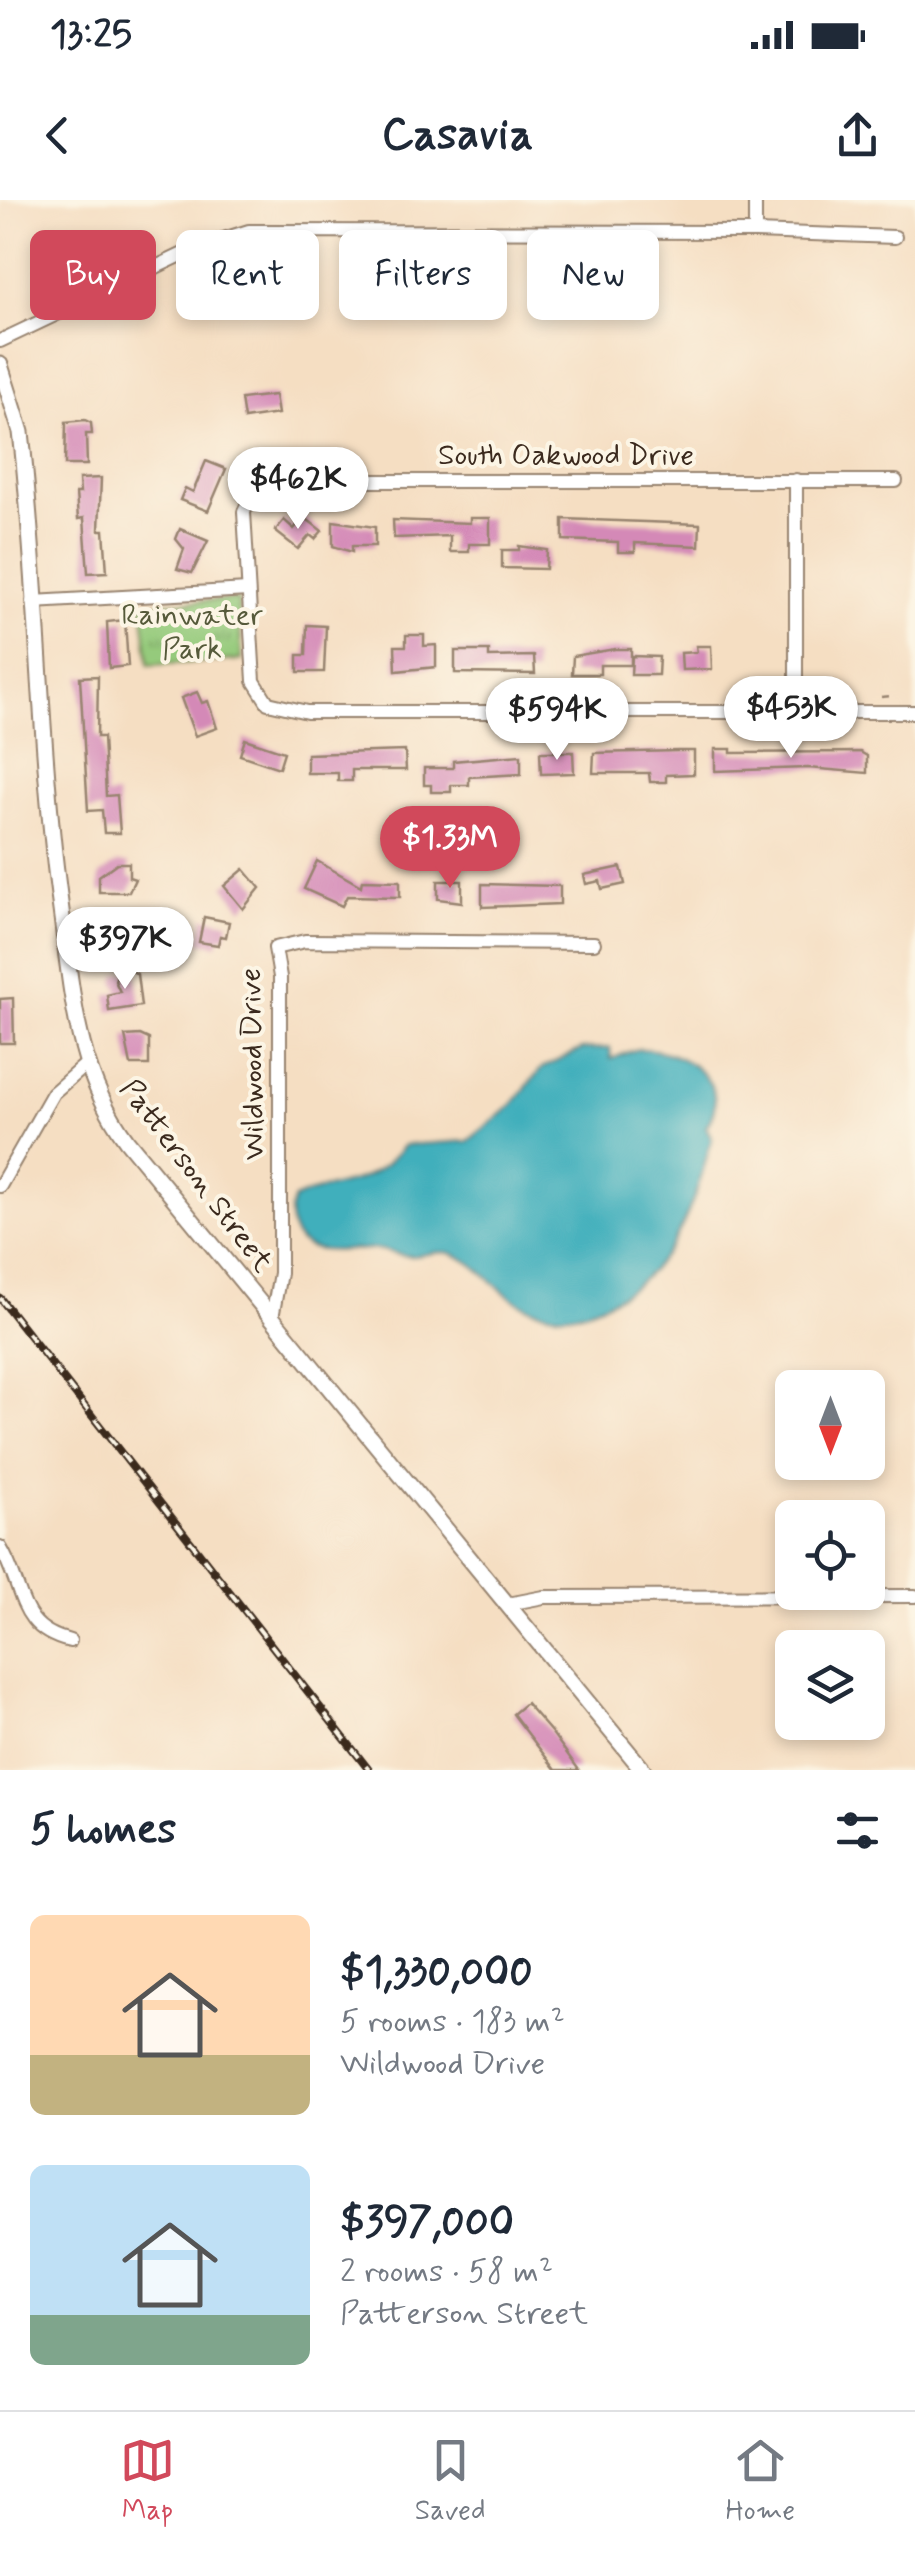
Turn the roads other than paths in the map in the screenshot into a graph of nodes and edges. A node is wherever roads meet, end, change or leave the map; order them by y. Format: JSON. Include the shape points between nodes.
{"nodes":[{"id":1,"x":756,"y":200,"type":"edge"},
{"id":2,"x":754,"y":232,"type":"junction"},
{"id":3,"x":894,"y":237,"type":"dead end"},
{"id":4,"x":0,"y":341,"type":"edge"},
{"id":5,"x":0,"y":365,"type":"edge"},
{"id":6,"x":796,"y":480,"type":"junction"},
{"id":7,"x":896,"y":481,"type":"dead end"},
{"id":8,"x":248,"y":590,"type":"junction"},
{"id":9,"x":33,"y":602,"type":"junction"},
{"id":10,"x":796,"y":712,"type":"junction"},
{"id":11,"x":915,"y":712,"type":"edge"},
{"id":12,"x":594,"y":943,"type":"dead end"},
{"id":13,"x":85,"y":1065,"type":"junction"},
{"id":14,"x":0,"y":1186,"type":"edge"},
{"id":15,"x":272,"y":1318,"type":"junction"},
{"id":16,"x":0,"y":1547,"type":"edge"},
{"id":17,"x":915,"y":1596,"type":"edge"},
{"id":18,"x":508,"y":1604,"type":"junction"},
{"id":19,"x":70,"y":1641,"type":"dead end"},
{"id":20,"x":644,"y":1770,"type":"edge"}],
"edges":[{"from":1,"to":2,"type":"street"},
{"from":2,"to":3,"type":"street"},
{"from":2,"to":4,"type":"street","via":[[249,230],[198,247]]},
{"from":5,"to":9,"type":"street","name":"Patterson Street","via":[[21,432]]},
{"from":6,"to":7,"type":"street","name":"South Oakwood Drive"},
{"from":6,"to":8,"type":"street","name":"South Oakwood Drive","via":[[288,480],[264,486],[246,504]]},
{"from":6,"to":10,"type":"street"},
{"from":8,"to":9,"type":"street"},
{"from":8,"to":10,"type":"street","via":[[254,682],[268,703],[283,710]]},
{"from":9,"to":13,"type":"street","name":"Patterson Street","via":[[54,856]]},
{"from":10,"to":11,"type":"street"},
{"from":12,"to":15,"type":"street","name":"Wildwood Drive","via":[[305,941],[275,948],[280,1273]]},
{"from":13,"to":14,"type":"street","via":[[53,1094]]},
{"from":13,"to":15,"type":"street","name":"Patterson Street","via":[[127,1141]]},
{"from":15,"to":18,"type":"street","name":"Patterson Street"},
{"from":16,"to":19,"type":"street","via":[[33,1623]]},
{"from":17,"to":18,"type":"street","via":[[544,1597]]},
{"from":18,"to":20,"type":"street","name":"Patterson Street"}]}
